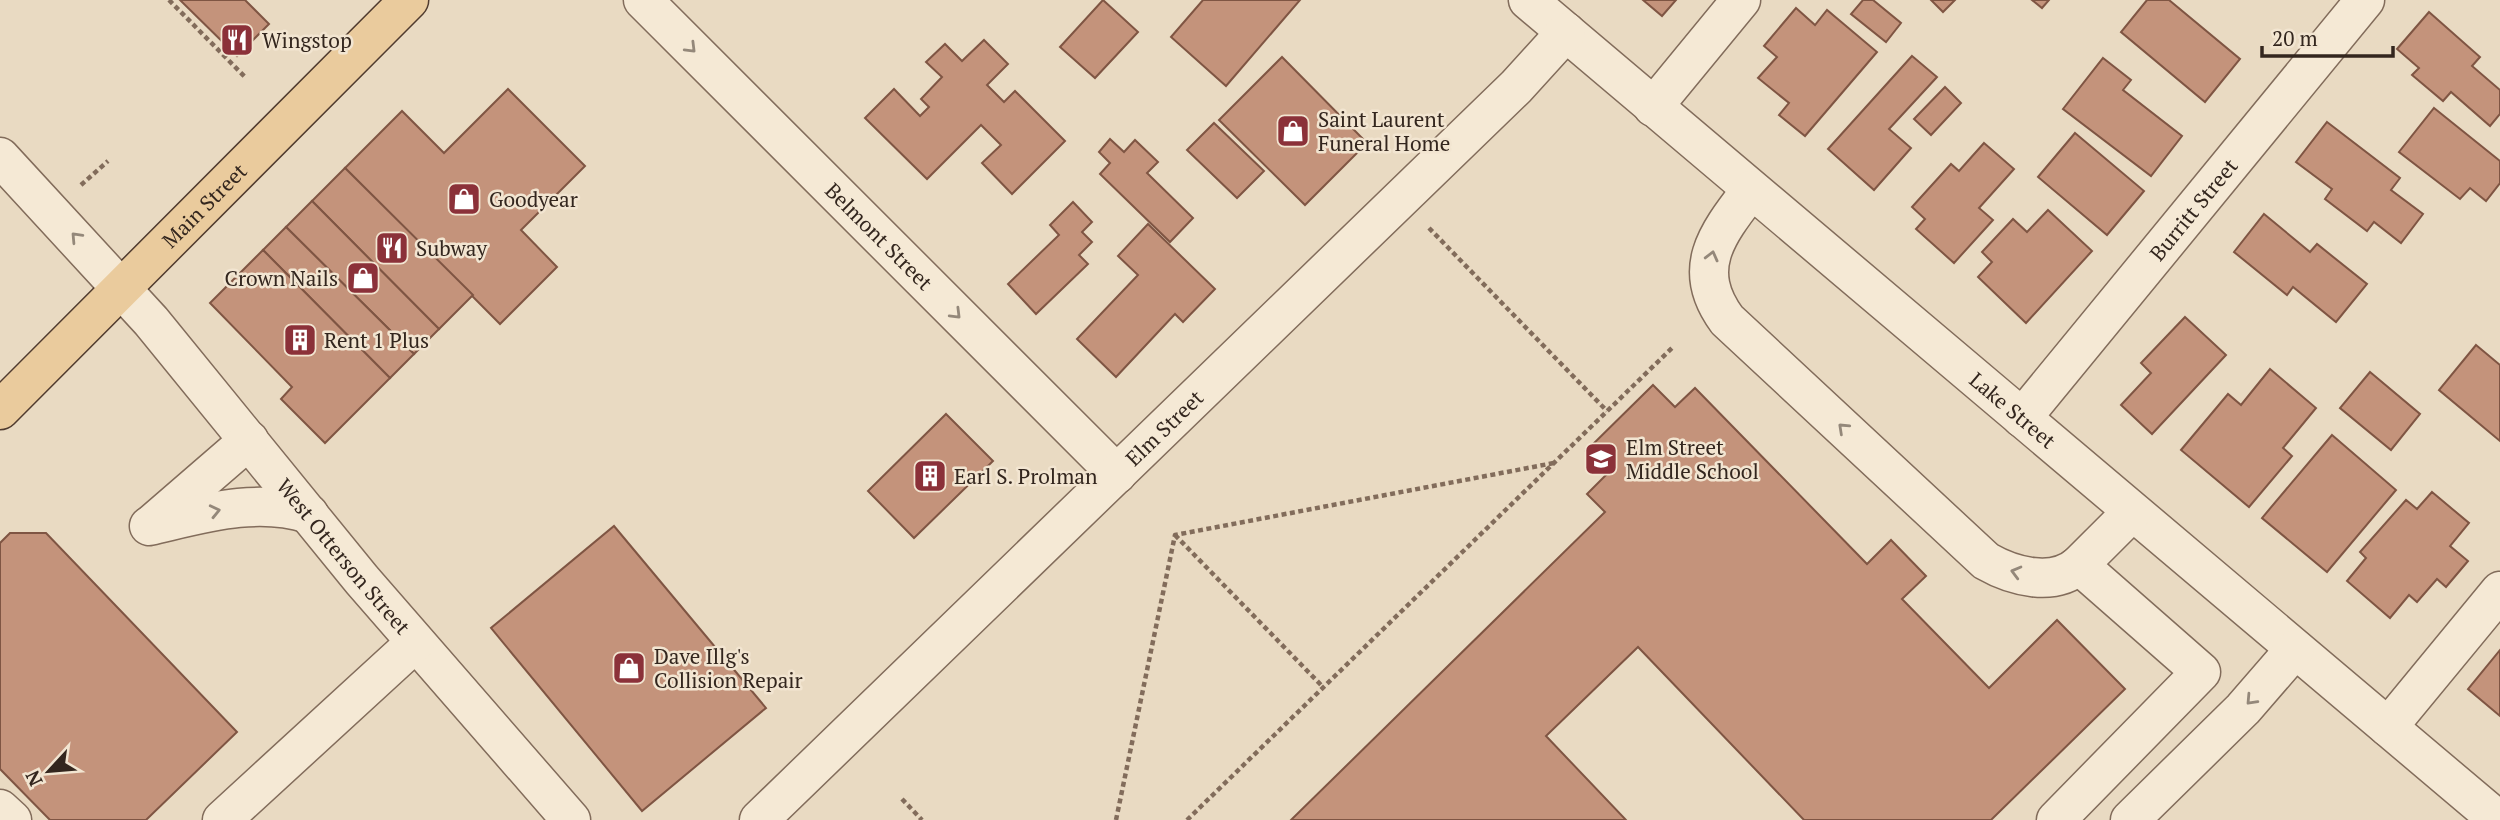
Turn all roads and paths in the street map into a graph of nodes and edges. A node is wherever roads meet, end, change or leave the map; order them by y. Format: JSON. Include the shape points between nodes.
{"nodes":[{"id":1,"x":169,"y":0,"type":"edge"},
{"id":2,"x":643,"y":0,"type":"edge"},
{"id":3,"x":1528,"y":0,"type":"edge"},
{"id":4,"x":1741,"y":0,"type":"edge"},
{"id":5,"x":2365,"y":0,"type":"edge"},
{"id":6,"x":392,"y":5,"type":"edge"},
{"id":7,"x":1566,"y":32,"type":"junction"},
{"id":8,"x":246,"y":78,"type":"dead end"},
{"id":9,"x":1653,"y":107,"type":"junction"},
{"id":10,"x":0,"y":157,"type":"edge"},
{"id":11,"x":108,"y":161,"type":"dead end"},
{"id":12,"x":81,"y":186,"type":"dead end"},
{"id":13,"x":1752,"y":190,"type":"junction"},
{"id":14,"x":1401,"y":198,"type":"junction"},
{"id":15,"x":122,"y":287,"type":"junction"},
{"id":16,"x":1672,"y":348,"type":"dead end"},
{"id":17,"x":2,"y":405,"type":"edge"},
{"id":18,"x":1607,"y":411,"type":"junction"},
{"id":19,"x":2022,"y":418,"type":"junction"},
{"id":20,"x":249,"y":440,"type":"junction"},
{"id":21,"x":1554,"y":463,"type":"junction"},
{"id":22,"x":1116,"y":474,"type":"junction"},
{"id":23,"x":2133,"y":512,"type":"junction"},
{"id":24,"x":309,"y":514,"type":"junction"},
{"id":25,"x":1175,"y":535,"type":"junction"},
{"id":26,"x":2080,"y":565,"type":"junction"},
{"id":27,"x":2500,"y":591,"type":"edge"},
{"id":28,"x":415,"y":643,"type":"junction"},
{"id":29,"x":2295,"y":649,"type":"junction"},
{"id":30,"x":1323,"y":687,"type":"junction"},
{"id":31,"x":2388,"y":727,"type":"junction"},
{"id":32,"x":902,"y":799,"type":"dead end"},
{"id":33,"x":0,"y":809,"type":"edge"},
{"id":34,"x":12,"y":820,"type":"edge"},
{"id":35,"x":222,"y":820,"type":"edge"},
{"id":36,"x":570,"y":820,"type":"edge"},
{"id":37,"x":759,"y":820,"type":"edge"},
{"id":38,"x":922,"y":820,"type":"edge"},
{"id":39,"x":1116,"y":820,"type":"edge"},
{"id":40,"x":1186,"y":820,"type":"edge"},
{"id":41,"x":2056,"y":820,"type":"edge"},
{"id":42,"x":2130,"y":820,"type":"edge"},
{"id":43,"x":2498,"y":820,"type":"edge"}],
"edges":[{"from":1,"to":8,"type":"path"},
{"from":2,"to":22,"type":"street","name":"Belmont Street","one_way":true},
{"from":3,"to":7,"type":"street","name":"Lake Street"},
{"from":4,"to":9,"type":"street"},
{"from":5,"to":19,"type":"street","name":"Burritt Street"},
{"from":6,"to":15,"type":"main road","name":"Main Street"},
{"from":7,"to":9,"type":"street","name":"Lake Street"},
{"from":7,"to":14,"type":"street","name":"Elm Street"},
{"from":9,"to":13,"type":"street","name":"Lake Street"},
{"from":15,"to":10,"type":"street","name":"West Otterson Street","one_way":true},
{"from":11,"to":12,"type":"path"},
{"from":13,"to":19,"type":"street","name":"Lake Street"},
{"from":26,"to":13,"type":"street","one_way":true,"via":[[2067,575],[2050,578],[2017,573],[1986,561],[1727,320],[1710,288],[1709,264],[1721,231]]},
{"from":14,"to":18,"type":"path"},
{"from":14,"to":22,"type":"street","name":"Elm Street"},
{"from":15,"to":17,"type":"main road","name":"Main Street"},
{"from":15,"to":20,"type":"street","name":"West Otterson Street"},
{"from":16,"to":18,"type":"path"},
{"from":18,"to":21,"type":"path"},
{"from":19,"to":23,"type":"street","name":"Lake Street"},
{"from":20,"to":24,"type":"street","name":"West Otterson Street"},
{"from":20,"to":24,"type":"street","one_way":true,"via":[[149,526],[227,508],[270,506]]},
{"from":21,"to":25,"type":"path"},
{"from":21,"to":30,"type":"path"},
{"from":22,"to":37,"type":"street","name":"Elm Street"},
{"from":23,"to":26,"type":"street"},
{"from":23,"to":29,"type":"street","name":"Lake Street"},
{"from":24,"to":28,"type":"street","name":"West Otterson Street"},
{"from":25,"to":30,"type":"path"},
{"from":25,"to":39,"type":"path"},
{"from":26,"to":41,"type":"street","via":[[2201,672]]},
{"from":27,"to":31,"type":"street"},
{"from":28,"to":35,"type":"street"},
{"from":28,"to":36,"type":"street","name":"West Otterson Street"},
{"from":29,"to":31,"type":"street","name":"Lake Street"},
{"from":29,"to":42,"type":"street","one_way":true,"via":[[2243,709]]},
{"from":30,"to":40,"type":"path"},
{"from":31,"to":43,"type":"street","name":"Lake Street"},
{"from":32,"to":38,"type":"path"},
{"from":33,"to":34,"type":"street"}]}
